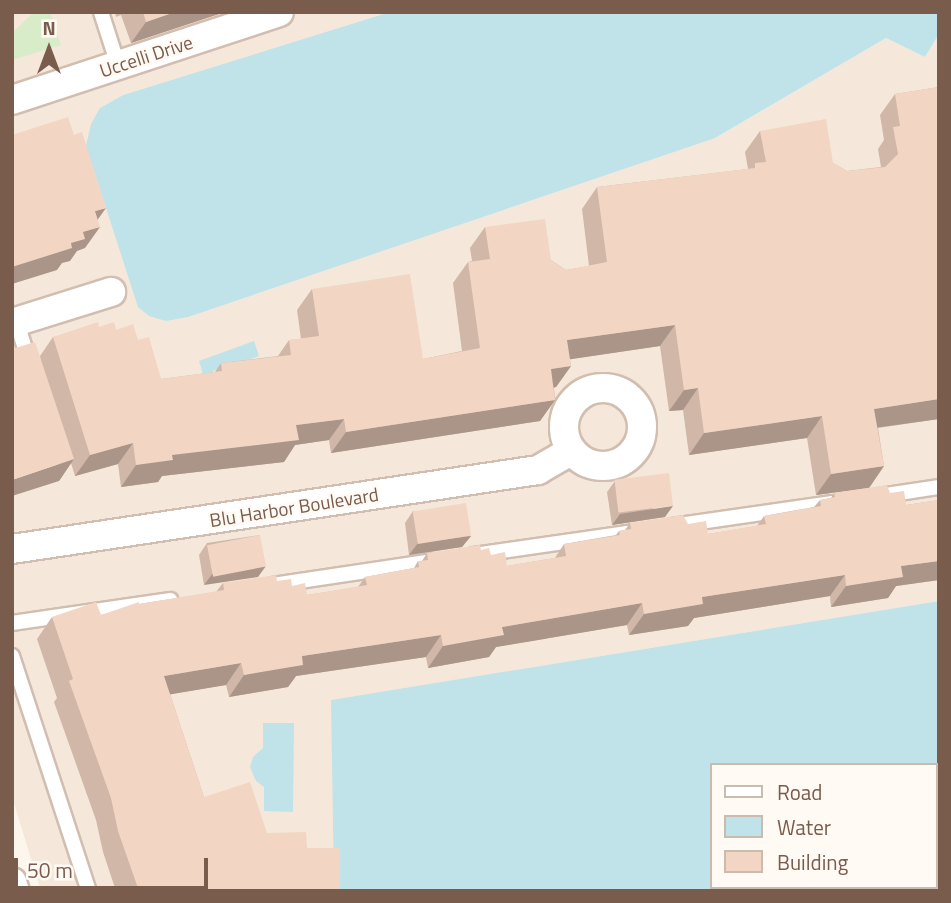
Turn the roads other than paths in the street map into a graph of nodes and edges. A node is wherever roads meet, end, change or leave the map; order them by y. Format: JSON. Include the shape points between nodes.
{"nodes":[{"id":1,"x":101,"y":12,"type":"edge"},
{"id":2,"x":279,"y":12,"type":"edge"},
{"id":3,"x":118,"y":65,"type":"junction"},
{"id":4,"x":12,"y":100,"type":"edge"},
{"id":5,"x":111,"y":292,"type":"dead end"},
{"id":6,"x":14,"y":318,"type":"edge"},
{"id":7,"x":33,"y":373,"type":"edge"},
{"id":8,"x":571,"y":451,"type":"dead end"},
{"id":9,"x":939,"y":487,"type":"edge"},
{"id":10,"x":870,"y":497,"type":"edge"},
{"id":11,"x":842,"y":501,"type":"edge"},
{"id":12,"x":12,"y":549,"type":"edge"},
{"id":13,"x":261,"y":586,"type":"edge"},
{"id":14,"x":192,"y":596,"type":"edge"},
{"id":15,"x":12,"y":623,"type":"edge"},
{"id":16,"x":12,"y":656,"type":"edge"},
{"id":17,"x":12,"y":882,"type":"edge"},
{"id":18,"x":15,"y":891,"type":"edge"},
{"id":19,"x":89,"y":891,"type":"edge"}],
"edges":[{"from":1,"to":3,"type":"lane"},
{"from":2,"to":3,"type":"street","name":"Uccelli Drive"},
{"from":3,"to":4,"type":"street","name":"Uccelli Drive"},
{"from":5,"to":6,"type":"street"},
{"from":6,"to":7,"type":"lane"},
{"from":8,"to":12,"type":"street","name":"Blu Harbor Boulevard","via":[[538,470]]},
{"from":9,"to":10,"type":"lane"},
{"from":11,"to":13,"type":"lane"},
{"from":14,"to":15,"type":"lane"},
{"from":16,"to":19,"type":"lane"},
{"from":17,"to":18,"type":"street"}]}
